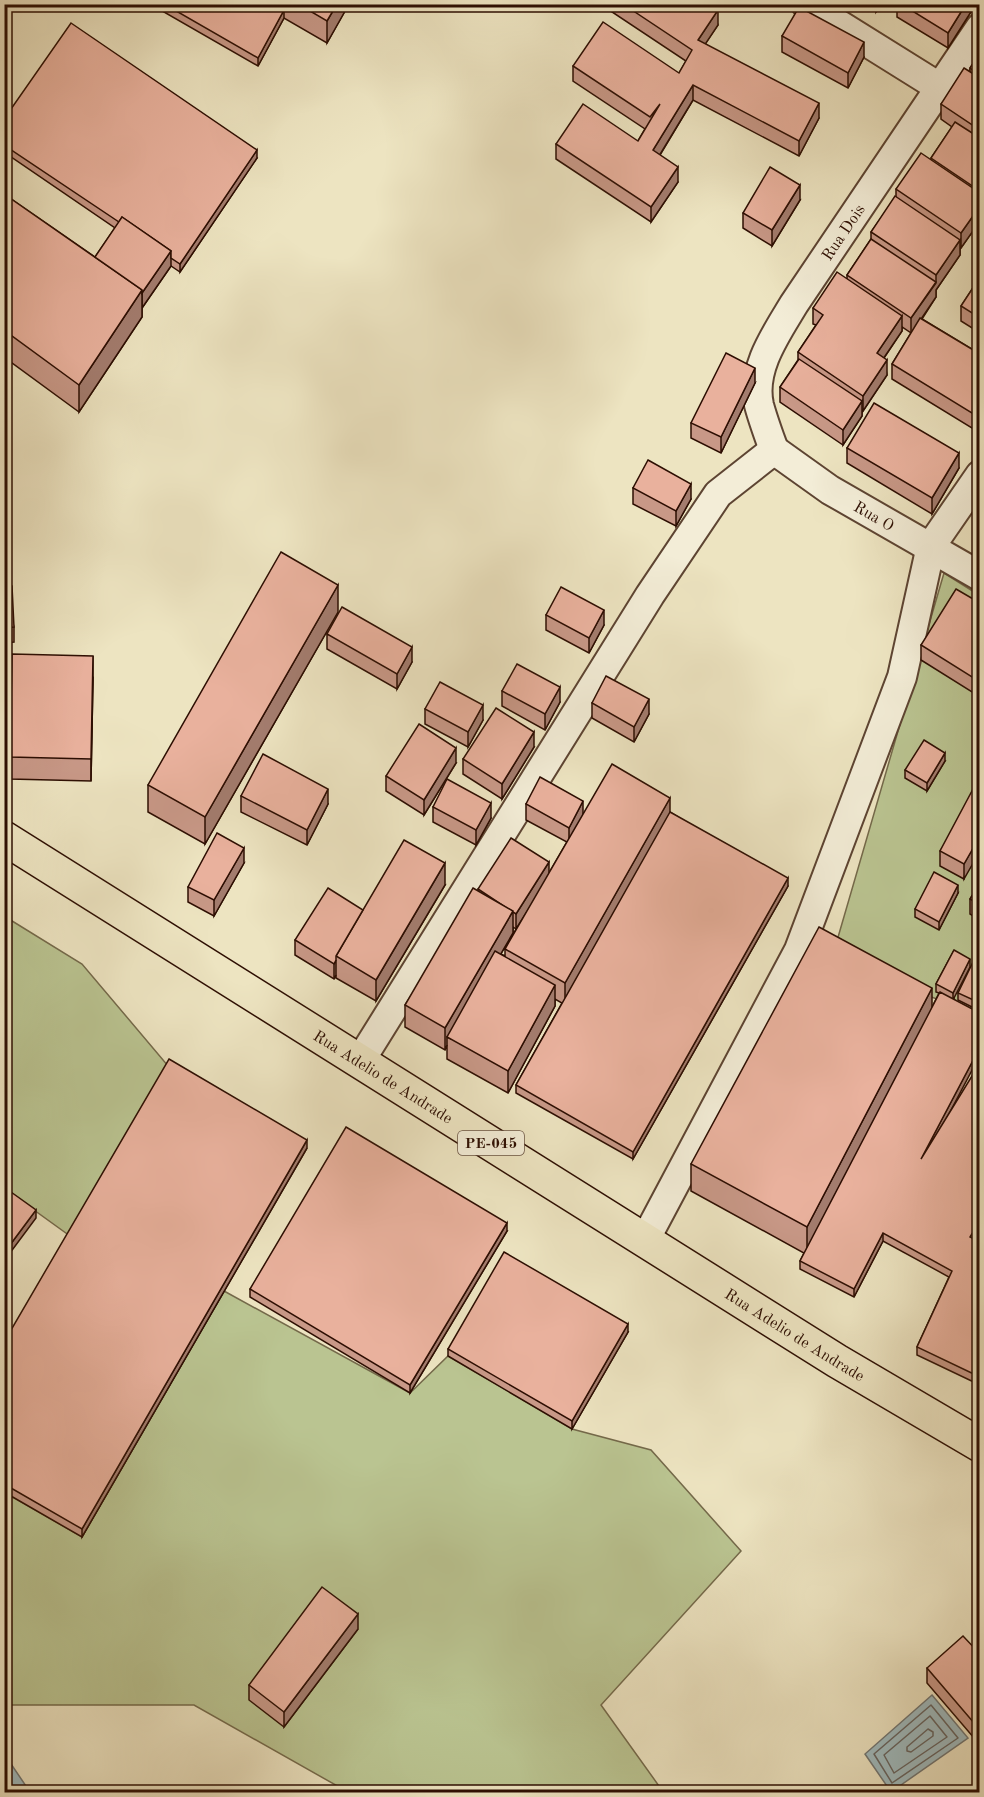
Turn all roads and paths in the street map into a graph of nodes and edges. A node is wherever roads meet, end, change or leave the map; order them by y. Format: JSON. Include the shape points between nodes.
{"nodes":[{"id":1,"x":806,"y":4,"type":"edge"},
{"id":2,"x":980,"y":28,"type":"edge"},
{"id":3,"x":939,"y":87,"type":"junction"},
{"id":4,"x":774,"y":450,"type":"junction"},
{"id":5,"x":980,"y":475,"type":"edge"},
{"id":6,"x":931,"y":546,"type":"junction"},
{"id":7,"x":980,"y":576,"type":"edge"},
{"id":8,"x":4,"y":838,"type":"edge"},
{"id":9,"x":360,"y":1061,"type":"junction"},
{"id":10,"x":645,"y":1240,"type":"junction"},
{"id":11,"x":980,"y":1444,"type":"edge"}],
"edges":[{"from":1,"to":3,"type":"street"},
{"from":2,"to":3,"type":"street","name":"Rua Dois"},
{"from":3,"to":4,"type":"street","name":"Rua Dois","via":[[767,350],[760,375],[759,403]]},
{"from":4,"to":6,"type":"street","name":"Rua O","via":[[830,490]]},
{"from":4,"to":9,"type":"street","via":[[718,494],[650,595]]},
{"from":5,"to":6,"type":"street"},
{"from":6,"to":7,"type":"street","name":"Rua O"},
{"from":6,"to":10,"type":"street","via":[[902,677],[799,950]]},
{"from":8,"to":9,"type":"main road","name":"Rua Adelio de Andrade","number":"PE-045"},
{"from":9,"to":10,"type":"main road","name":"Rua Adelio de Andrade","number":"PE-045"},
{"from":10,"to":11,"type":"main road","name":"Rua Adelio de Andrade","number":"PE-045","via":[[837,1361]]}]}
